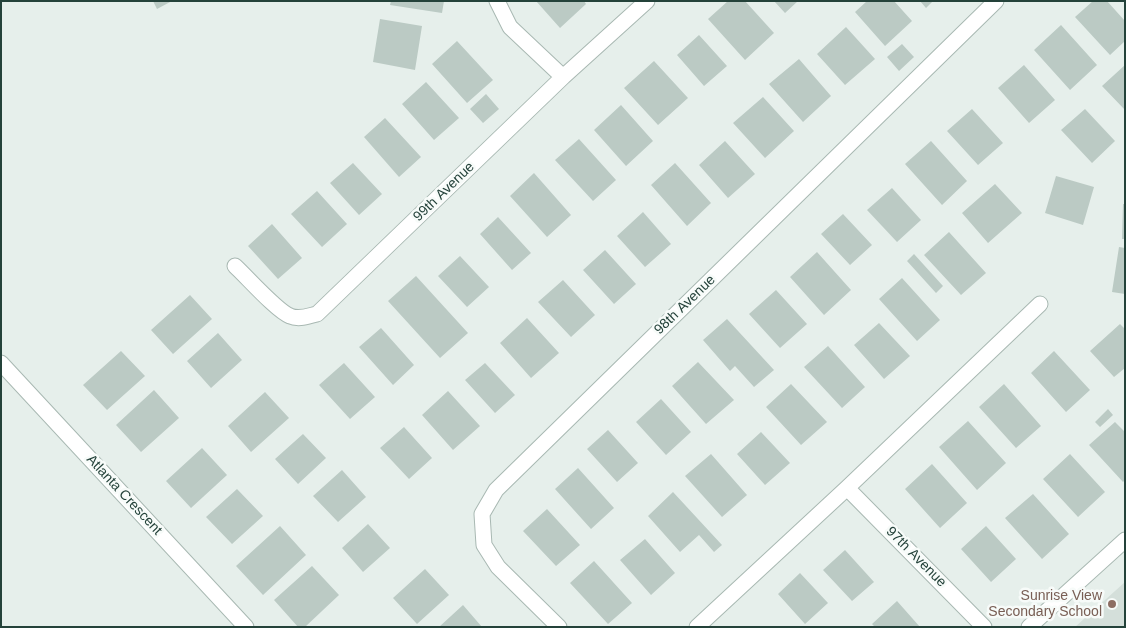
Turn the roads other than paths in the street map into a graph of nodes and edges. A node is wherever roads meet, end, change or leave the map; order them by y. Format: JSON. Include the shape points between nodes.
{"nodes":[{"id":1,"x":497,"y":1,"type":"edge"},
{"id":2,"x":647,"y":1,"type":"edge"},
{"id":3,"x":996,"y":1,"type":"edge"},
{"id":4,"x":563,"y":77,"type":"junction"},
{"id":5,"x":235,"y":266,"type":"dead end"},
{"id":6,"x":1040,"y":304,"type":"dead end"},
{"id":7,"x":1,"y":363,"type":"edge"},
{"id":8,"x":847,"y":488,"type":"junction"},
{"id":9,"x":1125,"y":540,"type":"edge"},
{"id":10,"x":246,"y":627,"type":"edge"},
{"id":11,"x":559,"y":627,"type":"edge"},
{"id":12,"x":697,"y":627,"type":"edge"},
{"id":13,"x":984,"y":627,"type":"edge"},
{"id":14,"x":1029,"y":627,"type":"edge"}],
"edges":[{"from":1,"to":4,"type":"street","via":[[510,27]]},
{"from":2,"to":4,"type":"street","name":"99th Avenue"},
{"from":3,"to":11,"type":"street","name":"98th Avenue","via":[[496,490],[482,514],[484,545],[498,567]]},
{"from":4,"to":5,"type":"street","name":"99th Avenue","via":[[317,314],[300,318],[289,316]]},
{"from":6,"to":8,"type":"street"},
{"from":7,"to":10,"type":"street","name":"Atlanta Crescent"},
{"from":8,"to":12,"type":"street"},
{"from":8,"to":13,"type":"street","name":"97th Avenue"},
{"from":9,"to":14,"type":"street"}]}
